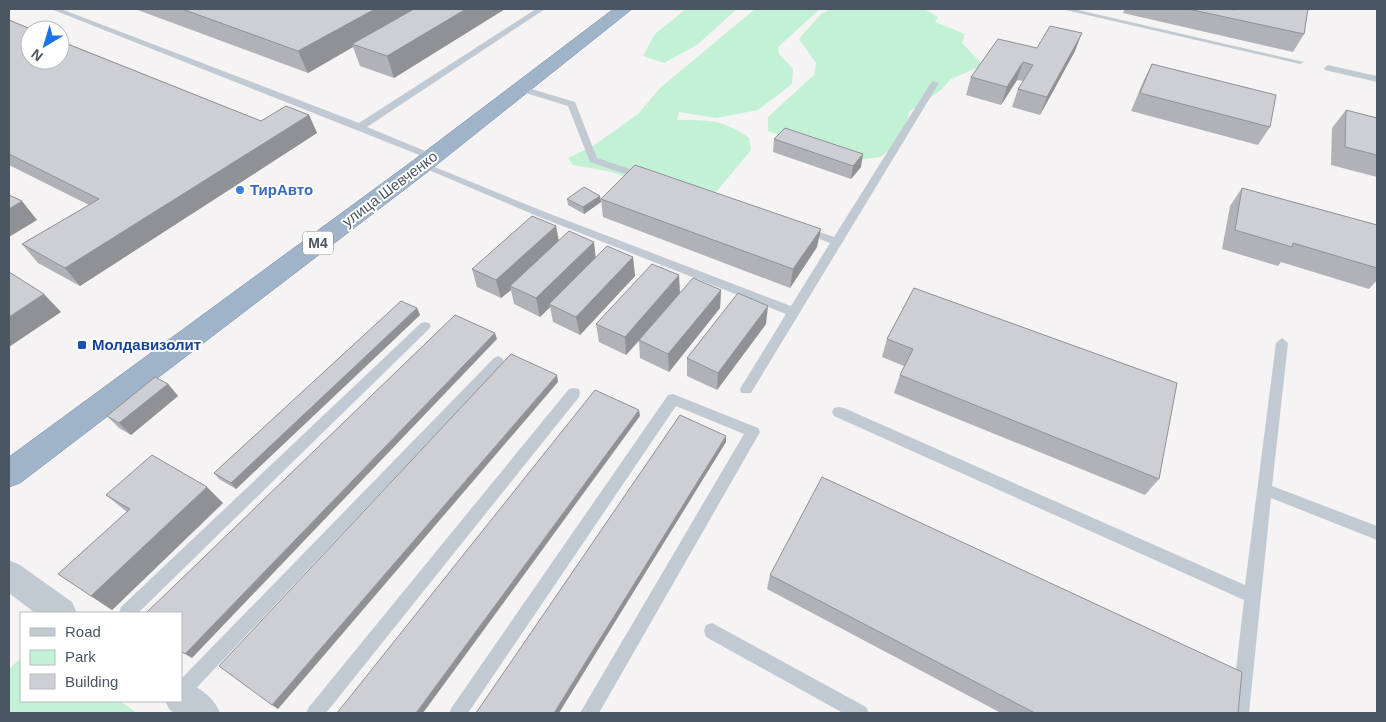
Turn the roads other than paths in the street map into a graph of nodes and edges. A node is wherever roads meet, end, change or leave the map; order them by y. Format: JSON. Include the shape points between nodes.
{"nodes":[{"id":1,"x":55,"y":9,"type":"edge"},
{"id":2,"x":541,"y":9,"type":"edge"},
{"id":3,"x":624,"y":9,"type":"edge"},
{"id":4,"x":1065,"y":9,"type":"edge"},
{"id":5,"x":1300,"y":62,"type":"dead end"},
{"id":6,"x":1328,"y":68,"type":"dead end"},
{"id":7,"x":1377,"y":79,"type":"edge"},
{"id":8,"x":935,"y":83,"type":"dead end"},
{"id":9,"x":522,"y":89,"type":"junction"},
{"id":10,"x":360,"y":128,"type":"junction"},
{"id":11,"x":427,"y":161,"type":"junction"},
{"id":12,"x":655,"y":180,"type":"edge"},
{"id":13,"x":792,"y":225,"type":"edge"},
{"id":14,"x":838,"y":242,"type":"junction"},
{"id":15,"x":794,"y":312,"type":"junction"},
{"id":16,"x":425,"y":326,"type":"dead end"},
{"id":17,"x":1282,"y":343,"type":"dead end"},
{"id":18,"x":498,"y":361,"type":"dead end"},
{"id":19,"x":746,"y":389,"type":"dead end"},
{"id":20,"x":574,"y":393,"type":"dead end"},
{"id":21,"x":839,"y":412,"type":"dead end"},
{"id":22,"x":9,"y":474,"type":"edge"},
{"id":23,"x":1264,"y":489,"type":"junction"},
{"id":24,"x":1377,"y":533,"type":"edge"},
{"id":25,"x":9,"y":575,"type":"edge"},
{"id":26,"x":1252,"y":596,"type":"junction"},
{"id":27,"x":60,"y":612,"type":"edge"},
{"id":28,"x":128,"y":612,"type":"edge"},
{"id":29,"x":712,"y":631,"type":"dead end"},
{"id":30,"x":182,"y":691,"type":"edge"},
{"id":31,"x":182,"y":698,"type":"edge"},
{"id":32,"x":203,"y":713,"type":"edge"},
{"id":33,"x":315,"y":713,"type":"edge"},
{"id":34,"x":458,"y":713,"type":"edge"},
{"id":35,"x":589,"y":713,"type":"edge"},
{"id":36,"x":860,"y":713,"type":"edge"},
{"id":37,"x":1240,"y":713,"type":"edge"}],
"edges":[{"from":1,"to":10,"type":"lane"},
{"from":2,"to":10,"type":"lane"},
{"from":3,"to":9,"type":"highway","name":"улица Шевченко","number":"M4"},
{"from":4,"to":5,"type":"lane"},
{"from":6,"to":7,"type":"lane"},
{"from":8,"to":14,"type":"lane"},
{"from":9,"to":11,"type":"highway","name":"улица Шевченко","number":"M4"},
{"from":9,"to":12,"type":"lane","via":[[572,104],[593,160]]},
{"from":10,"to":11,"type":"lane"},
{"from":11,"to":15,"type":"lane","via":[[541,214]]},
{"from":11,"to":22,"type":"highway","name":"улица Шевченко","number":"M4"},
{"from":13,"to":14,"type":"lane"},
{"from":14,"to":15,"type":"lane"},
{"from":15,"to":19,"type":"lane"},
{"from":16,"to":28,"type":"lane"},
{"from":17,"to":23,"type":"lane"},
{"from":18,"to":30,"type":"lane"},
{"from":20,"to":33,"type":"lane"},
{"from":21,"to":26,"type":"lane"},
{"from":23,"to":24,"type":"lane"},
{"from":23,"to":26,"type":"lane"},
{"from":25,"to":27,"type":"street"},
{"from":26,"to":37,"type":"lane"},
{"from":29,"to":36,"type":"lane"},
{"from":31,"to":32,"type":"street"},
{"from":34,"to":35,"type":"lane","via":[[673,399],[752,432]]}]}
